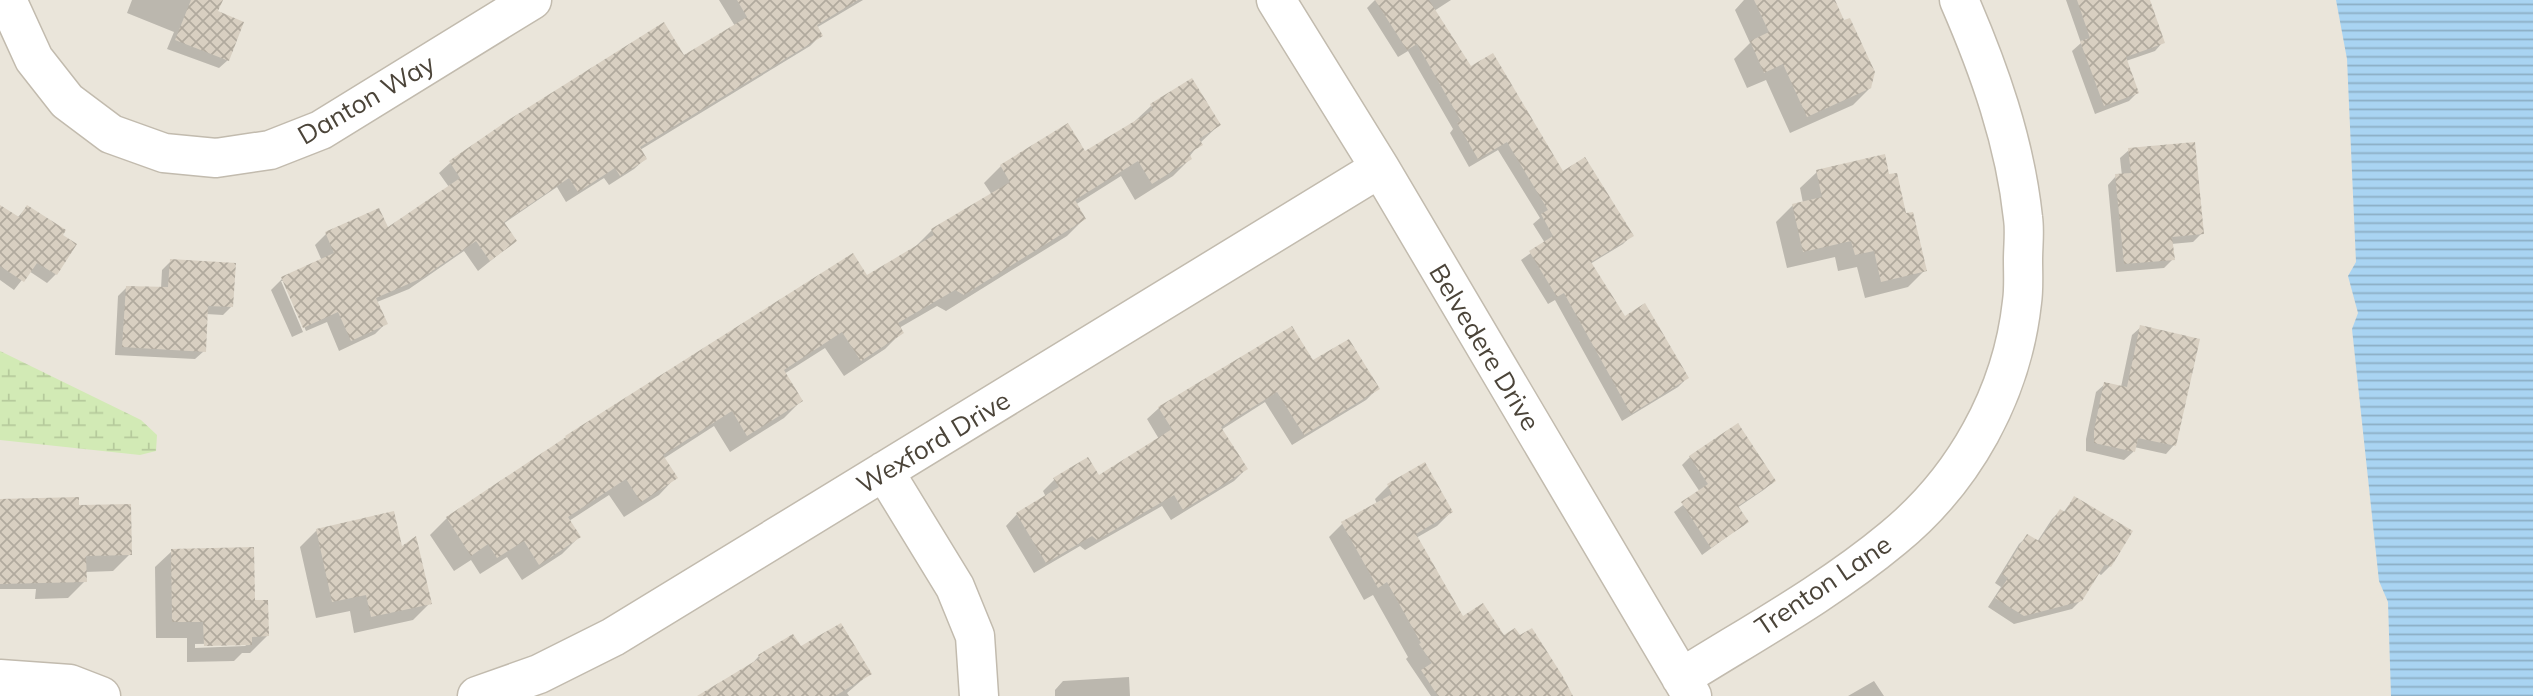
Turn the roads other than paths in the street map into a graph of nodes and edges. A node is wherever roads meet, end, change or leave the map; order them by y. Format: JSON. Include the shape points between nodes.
{"nodes":[{"id":1,"x":7,"y":0,"type":"edge"},
{"id":2,"x":532,"y":0,"type":"edge"},
{"id":3,"x":1276,"y":0,"type":"edge"},
{"id":4,"x":1959,"y":0,"type":"edge"},
{"id":5,"x":1380,"y":169,"type":"junction"},
{"id":6,"x":884,"y":471,"type":"junction"},
{"id":7,"x":0,"y":679,"type":"edge"},
{"id":8,"x":1687,"y":687,"type":"edge"},
{"id":9,"x":101,"y":696,"type":"edge"},
{"id":10,"x":477,"y":696,"type":"edge"},
{"id":11,"x":979,"y":696,"type":"edge"}],
"edges":[{"from":1,"to":2,"type":"street","name":"Danton Way","via":[[34,59],[67,101],[100,126],[164,153],[216,158],[270,150],[321,130]]},
{"from":3,"to":5,"type":"street","name":"Belvedere Drive"},
{"from":4,"to":8,"type":"street","name":"Trenton Lane","via":[[2010,140],[2024,220],[2022,302],[2007,374],[1975,445],[1896,537]]},
{"from":5,"to":6,"type":"street","name":"Wexford Drive"},
{"from":5,"to":8,"type":"street","name":"Belvedere Drive"},
{"from":6,"to":10,"type":"street","name":"Wexford Drive","via":[[613,637],[539,674]]},
{"from":6,"to":11,"type":"street","via":[[955,587],[975,636]]},
{"from":7,"to":9,"type":"street","via":[[70,684]]}]}
